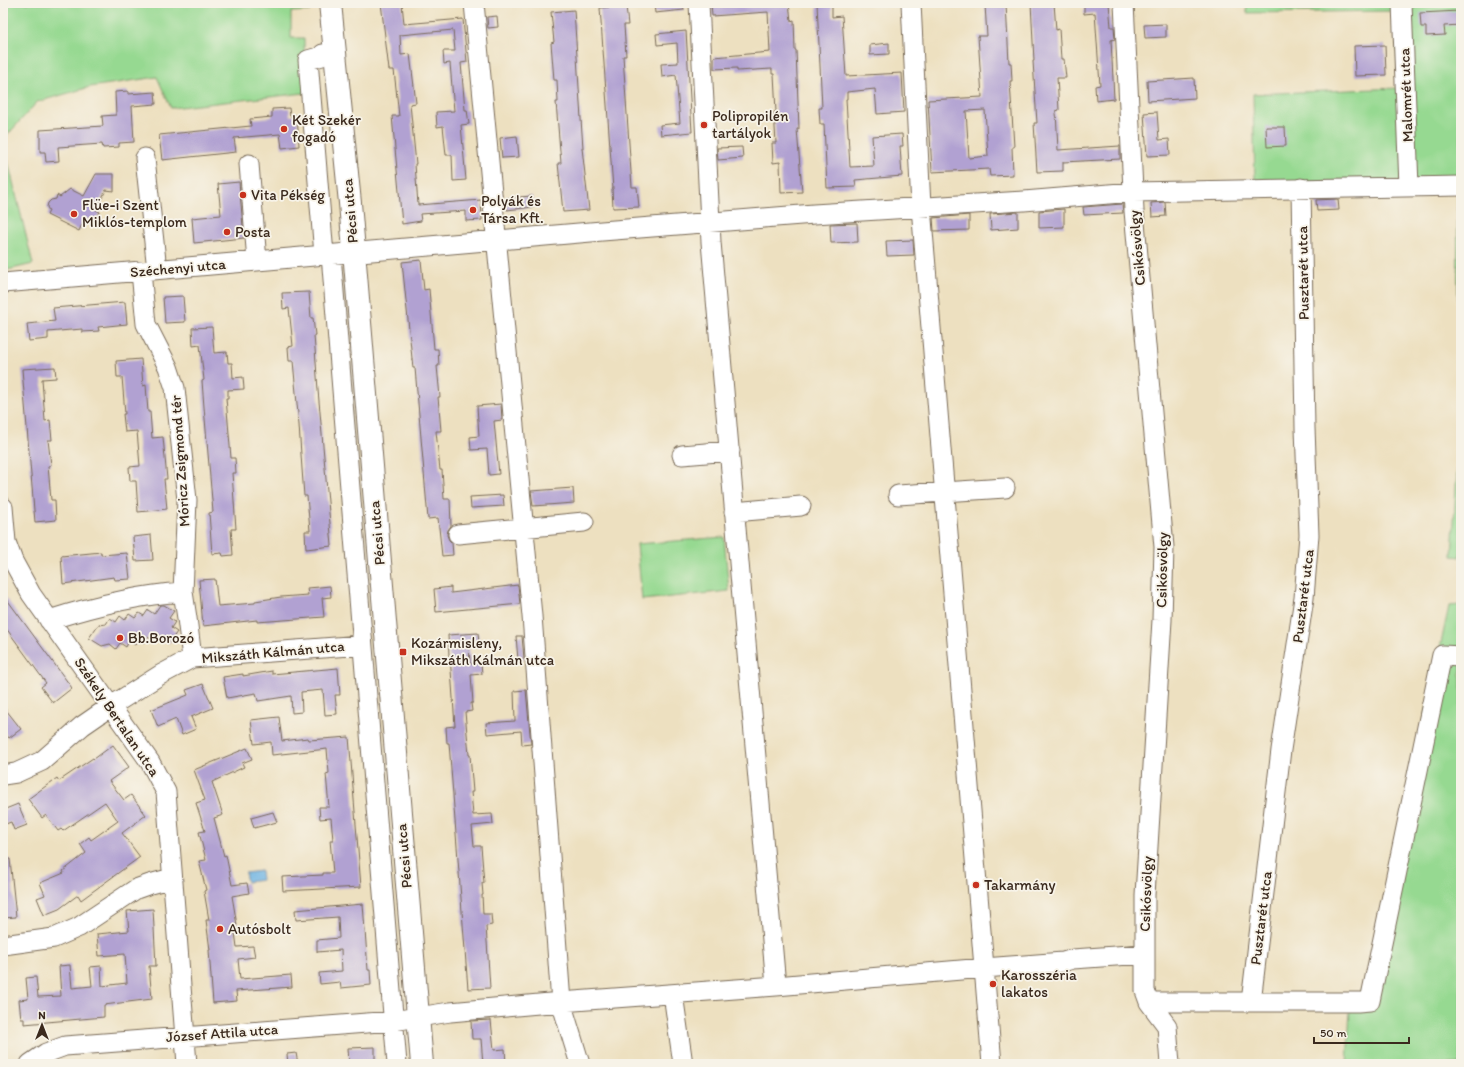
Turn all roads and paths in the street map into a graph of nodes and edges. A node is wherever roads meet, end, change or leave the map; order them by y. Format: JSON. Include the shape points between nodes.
{"nodes":[{"id":1,"x":330,"y":3,"type":"edge"},
{"id":2,"x":474,"y":3,"type":"edge"},
{"id":3,"x":699,"y":3,"type":"edge"},
{"id":4,"x":911,"y":3,"type":"edge"},
{"id":5,"x":1124,"y":3,"type":"edge"},
{"id":6,"x":1402,"y":3,"type":"edge"},
{"id":7,"x":335,"y":53,"type":"junction"},
{"id":8,"x":145,"y":158,"type":"dead end"},
{"id":9,"x":248,"y":164,"type":"dead end"},
{"id":10,"x":1461,"y":186,"type":"edge"},
{"id":11,"x":1409,"y":187,"type":"junction"},
{"id":12,"x":1301,"y":188,"type":"junction"},
{"id":13,"x":1133,"y":192,"type":"junction"},
{"id":14,"x":921,"y":207,"type":"junction"},
{"id":15,"x":709,"y":223,"type":"junction"},
{"id":16,"x":497,"y":240,"type":"junction"},
{"id":17,"x":354,"y":253,"type":"junction"},
{"id":18,"x":328,"y":255,"type":"junction"},
{"id":19,"x":257,"y":261,"type":"junction"},
{"id":20,"x":149,"y":271,"type":"junction"},
{"id":21,"x":3,"y":283,"type":"edge"},
{"id":22,"x":730,"y":451,"type":"junction"},
{"id":23,"x":682,"y":455,"type":"dead end"},
{"id":24,"x":1005,"y":488,"type":"dead end"},
{"id":25,"x":945,"y":491,"type":"junction"},
{"id":26,"x":898,"y":495,"type":"dead end"},
{"id":27,"x":801,"y":506,"type":"dead end"},
{"id":28,"x":3,"y":507,"type":"edge"},
{"id":29,"x":734,"y":512,"type":"junction"},
{"id":30,"x":584,"y":522,"type":"dead end"},
{"id":31,"x":523,"y":528,"type":"junction"},
{"id":32,"x":458,"y":534,"type":"dead end"},
{"id":33,"x":183,"y":592,"type":"junction"},
{"id":34,"x":49,"y":620,"type":"junction"},
{"id":35,"x":362,"y":644,"type":"junction"},
{"id":36,"x":1461,"y":656,"type":"edge"},
{"id":37,"x":192,"y":658,"type":"junction"},
{"id":38,"x":111,"y":706,"type":"junction"},
{"id":39,"x":3,"y":775,"type":"edge"},
{"id":40,"x":172,"y":878,"type":"junction"},
{"id":41,"x":3,"y":945,"type":"edge"},
{"id":42,"x":1144,"y":954,"type":"junction"},
{"id":43,"x":984,"y":968,"type":"junction"},
{"id":44,"x":776,"y":986,"type":"junction"},
{"id":45,"x":673,"y":994,"type":"junction"},
{"id":46,"x":561,"y":1002,"type":"junction"},
{"id":47,"x":1149,"y":1002,"type":"junction"},
{"id":48,"x":1251,"y":1002,"type":"junction"},
{"id":49,"x":418,"y":1017,"type":"junction"},
{"id":50,"x":393,"y":1021,"type":"junction"},
{"id":51,"x":186,"y":1036,"type":"junction"},
{"id":52,"x":30,"y":1064,"type":"edge"},
{"id":53,"x":187,"y":1064,"type":"edge"},
{"id":54,"x":397,"y":1064,"type":"edge"},
{"id":55,"x":422,"y":1064,"type":"edge"},
{"id":56,"x":580,"y":1064,"type":"edge"},
{"id":57,"x":683,"y":1064,"type":"edge"},
{"id":58,"x":992,"y":1064,"type":"edge"},
{"id":59,"x":1170,"y":1064,"type":"edge"}],
"edges":[{"from":1,"to":7,"type":"main road","name":"Pécsi utca"},
{"from":2,"to":16,"type":"street"},
{"from":3,"to":15,"type":"street"},
{"from":4,"to":14,"type":"street"},
{"from":5,"to":13,"type":"street","name":"Csikósvölgy"},
{"from":6,"to":11,"type":"street","name":"Malomrét utca"},
{"from":7,"to":17,"type":"main road","name":"Pécsi utca"},
{"from":7,"to":18,"type":"street","via":[[323,54],[308,60],[322,230]]},
{"from":8,"to":20,"type":"street","name":"Móricz Zsigmond tér"},
{"from":9,"to":19,"type":"street"},
{"from":10,"to":11,"type":"street","name":"Széchenyi utca"},
{"from":11,"to":12,"type":"street","name":"Széchenyi utca"},
{"from":12,"to":13,"type":"street","name":"Széchenyi utca"},
{"from":12,"to":48,"type":"street","name":"Pusztarét utca","via":[[1309,535],[1304,598],[1281,750]]},
{"from":13,"to":14,"type":"street","name":"Széchenyi utca"},
{"from":13,"to":42,"type":"street","name":"Csikósvölgy","via":[[1164,547]]},
{"from":14,"to":15,"type":"street","name":"Széchenyi utca"},
{"from":14,"to":25,"type":"street"},
{"from":15,"to":16,"type":"street","name":"Széchenyi utca"},
{"from":15,"to":22,"type":"street"},
{"from":16,"to":17,"type":"street","name":"Széchenyi utca"},
{"from":16,"to":31,"type":"street"},
{"from":17,"to":18,"type":"street","name":"Széchenyi utca"},
{"from":17,"to":49,"type":"main road","name":"Pécsi utca"},
{"from":18,"to":19,"type":"street","name":"Széchenyi utca"},
{"from":18,"to":35,"type":"street"},
{"from":19,"to":20,"type":"street","name":"Széchenyi utca"},
{"from":20,"to":21,"type":"street","name":"Széchenyi utca"},
{"from":20,"to":33,"type":"street","name":"Móricz Zsigmond tér","via":[[146,324],[168,366],[175,388],[186,500]]},
{"from":22,"to":23,"type":"street"},
{"from":22,"to":29,"type":"street"},
{"from":24,"to":25,"type":"street"},
{"from":25,"to":26,"type":"street"},
{"from":25,"to":43,"type":"street"},
{"from":27,"to":29,"type":"street"},
{"from":28,"to":34,"type":"street","name":"Székely Bertalan utca","via":[[6,542],[31,594]]},
{"from":29,"to":44,"type":"street"},
{"from":30,"to":31,"type":"street"},
{"from":31,"to":32,"type":"street"},
{"from":31,"to":46,"type":"street"},
{"from":33,"to":34,"type":"street","via":[[135,597]]},
{"from":33,"to":37,"type":"street","name":"Móricz Zsigmond tér"},
{"from":34,"to":38,"type":"street","name":"Székely Bertalan utca"},
{"from":35,"to":37,"type":"street","name":"Mikszáth Kálmán utca"},
{"from":35,"to":50,"type":"street"},
{"from":36,"to":48,"type":"street","via":[[1442,655],[1370,1001]]},
{"from":37,"to":38,"type":"street","name":"Mikszáth Kálmán utca"},
{"from":38,"to":39,"type":"street","name":"Mikszáth Kálmán utca","via":[[82,726],[42,761],[16,773]]},
{"from":38,"to":40,"type":"street","name":"Székely Bertalan utca","via":[[150,762],[166,792]]},
{"from":40,"to":41,"type":"street","via":[[136,890],[79,927],[54,938]]},
{"from":40,"to":51,"type":"street","name":"Székely Bertalan utca"},
{"from":42,"to":43,"type":"street","name":"József Attila utca"},
{"from":42,"to":47,"type":"street","name":"Csikósvölgy","via":[[1145,991]]},
{"from":43,"to":44,"type":"street","name":"József Attila utca"},
{"from":43,"to":58,"type":"street"},
{"from":44,"to":45,"type":"street","name":"József Attila utca"},
{"from":45,"to":46,"type":"street","name":"József Attila utca"},
{"from":45,"to":57,"type":"street"},
{"from":46,"to":49,"type":"street","name":"József Attila utca"},
{"from":46,"to":56,"type":"street"},
{"from":47,"to":48,"type":"street"},
{"from":47,"to":59,"type":"street","via":[[1167,1026]]},
{"from":49,"to":50,"type":"street","name":"József Attila utca"},
{"from":49,"to":55,"type":"main road","name":"Pécsi utca"},
{"from":50,"to":51,"type":"street","name":"József Attila utca"},
{"from":50,"to":54,"type":"street"},
{"from":51,"to":52,"type":"street","name":"József Attila utca","via":[[65,1046],[46,1053]]},
{"from":51,"to":53,"type":"street","name":"Székely Bertalan utca"}]}
